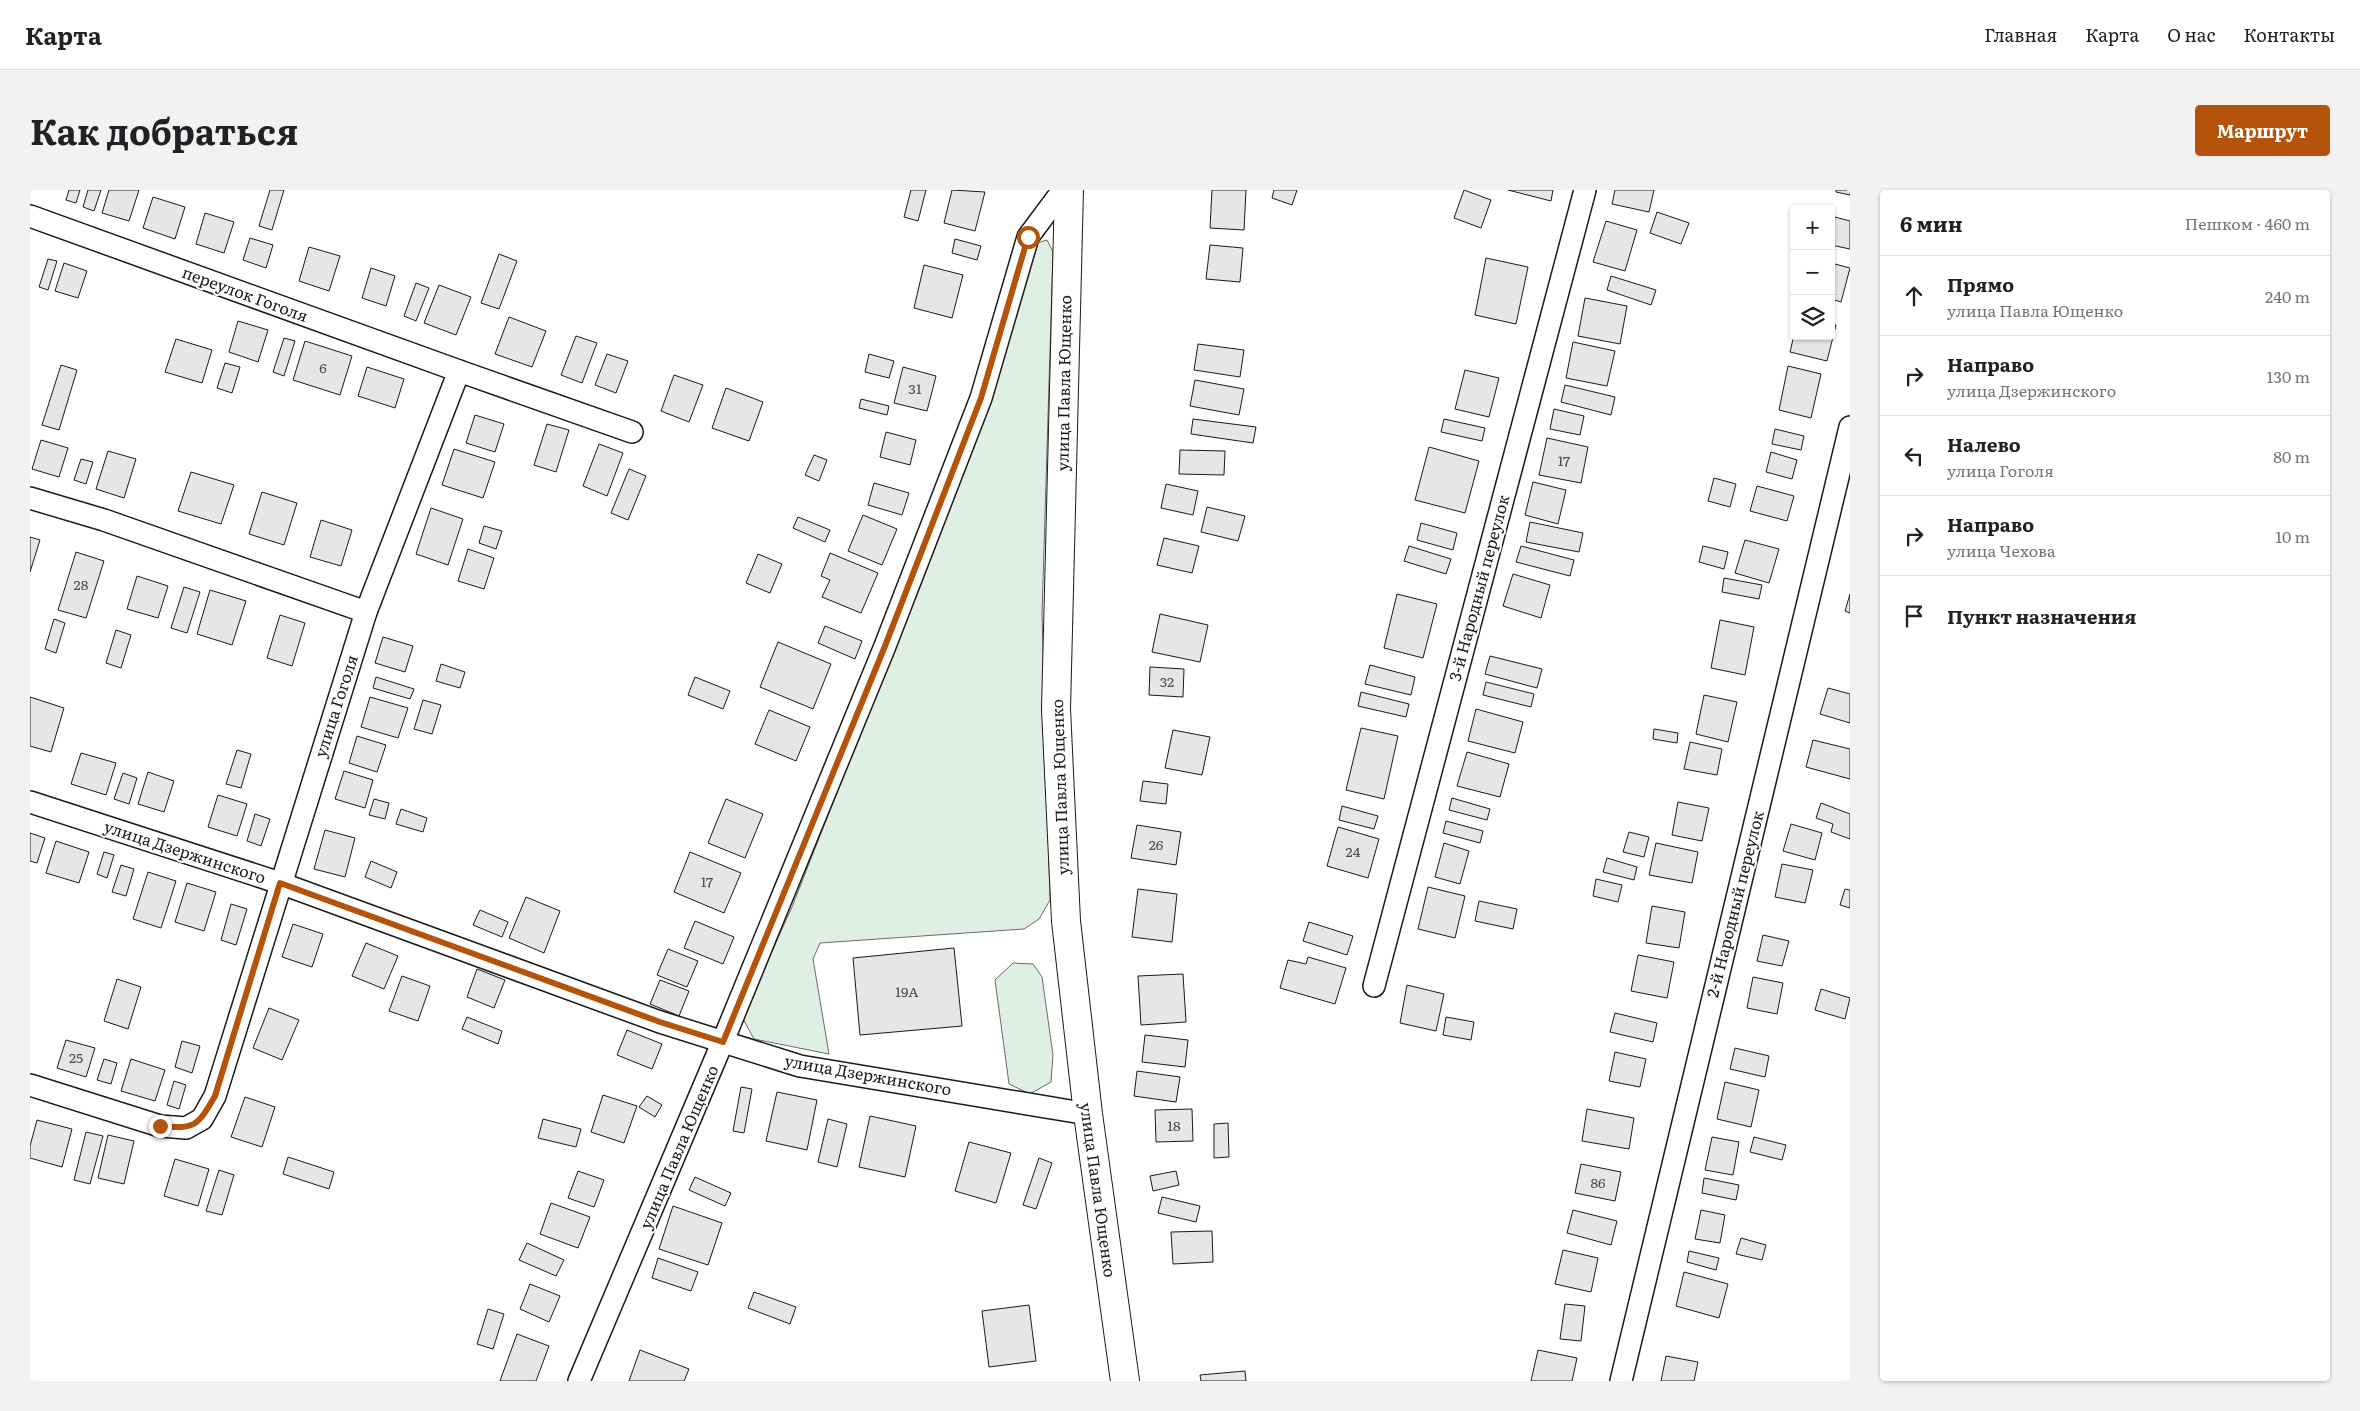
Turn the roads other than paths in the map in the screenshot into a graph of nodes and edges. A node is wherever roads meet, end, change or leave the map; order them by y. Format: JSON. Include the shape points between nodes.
{"nodes":[{"id":1,"x":1063,"y":190,"type":"edge"},
{"id":2,"x":1069,"y":190,"type":"edge"},
{"id":3,"x":1585,"y":190,"type":"edge"},
{"id":4,"x":30,"y":216,"type":"edge"},
{"id":5,"x":459,"y":371,"type":"junction"},
{"id":6,"x":1850,"y":427,"type":"edge"},
{"id":7,"x":632,"y":432,"type":"dead end"},
{"id":8,"x":30,"y":498,"type":"edge"},
{"id":9,"x":366,"y":612,"type":"junction"},
{"id":10,"x":30,"y":802,"type":"edge"},
{"id":11,"x":280,"y":883,"type":"junction"},
{"id":12,"x":1374,"y":986,"type":"dead end"},
{"id":13,"x":723,"y":1042,"type":"junction"},
{"id":14,"x":30,"y":1085,"type":"edge"},
{"id":15,"x":1088,"y":1114,"type":"junction"},
{"id":16,"x":579,"y":1381,"type":"edge"},
{"id":17,"x":1125,"y":1381,"type":"edge"},
{"id":18,"x":1621,"y":1381,"type":"edge"}],
"edges":[{"from":1,"to":13,"type":"street","name":"улица Павла Ющенко","via":[[1028,237],[981,398],[885,646]]},
{"from":2,"to":15,"type":"street","name":"улица Павла Ющенко","via":[[1056,710],[1066,921]]},
{"from":3,"to":12,"type":"street","name":"3-й Народный переулок"},
{"from":4,"to":5,"type":"street","name":"переулок Гоголя"},
{"from":5,"to":7,"type":"street","name":"переулок Гоголя"},
{"from":5,"to":9,"type":"street"},
{"from":6,"to":18,"type":"street","name":"2-й Народный переулок"},
{"from":8,"to":9,"type":"street","via":[[104,520]]},
{"from":9,"to":11,"type":"street","name":"улица Гоголя"},
{"from":10,"to":11,"type":"street","name":"улица Дзержинского"},
{"from":11,"to":13,"type":"street","name":"улица Дзержинского"},
{"from":11,"to":14,"type":"street","name":"улица Гоголя","via":[[215,1096],[202,1118],[186,1128],[160,1126]]},
{"from":13,"to":15,"type":"street","name":"улица Дзержинского","via":[[800,1066]]},
{"from":13,"to":16,"type":"street","name":"улица Павла Ющенко"},
{"from":15,"to":17,"type":"street","name":"улица Павла Ющенко"}]}
